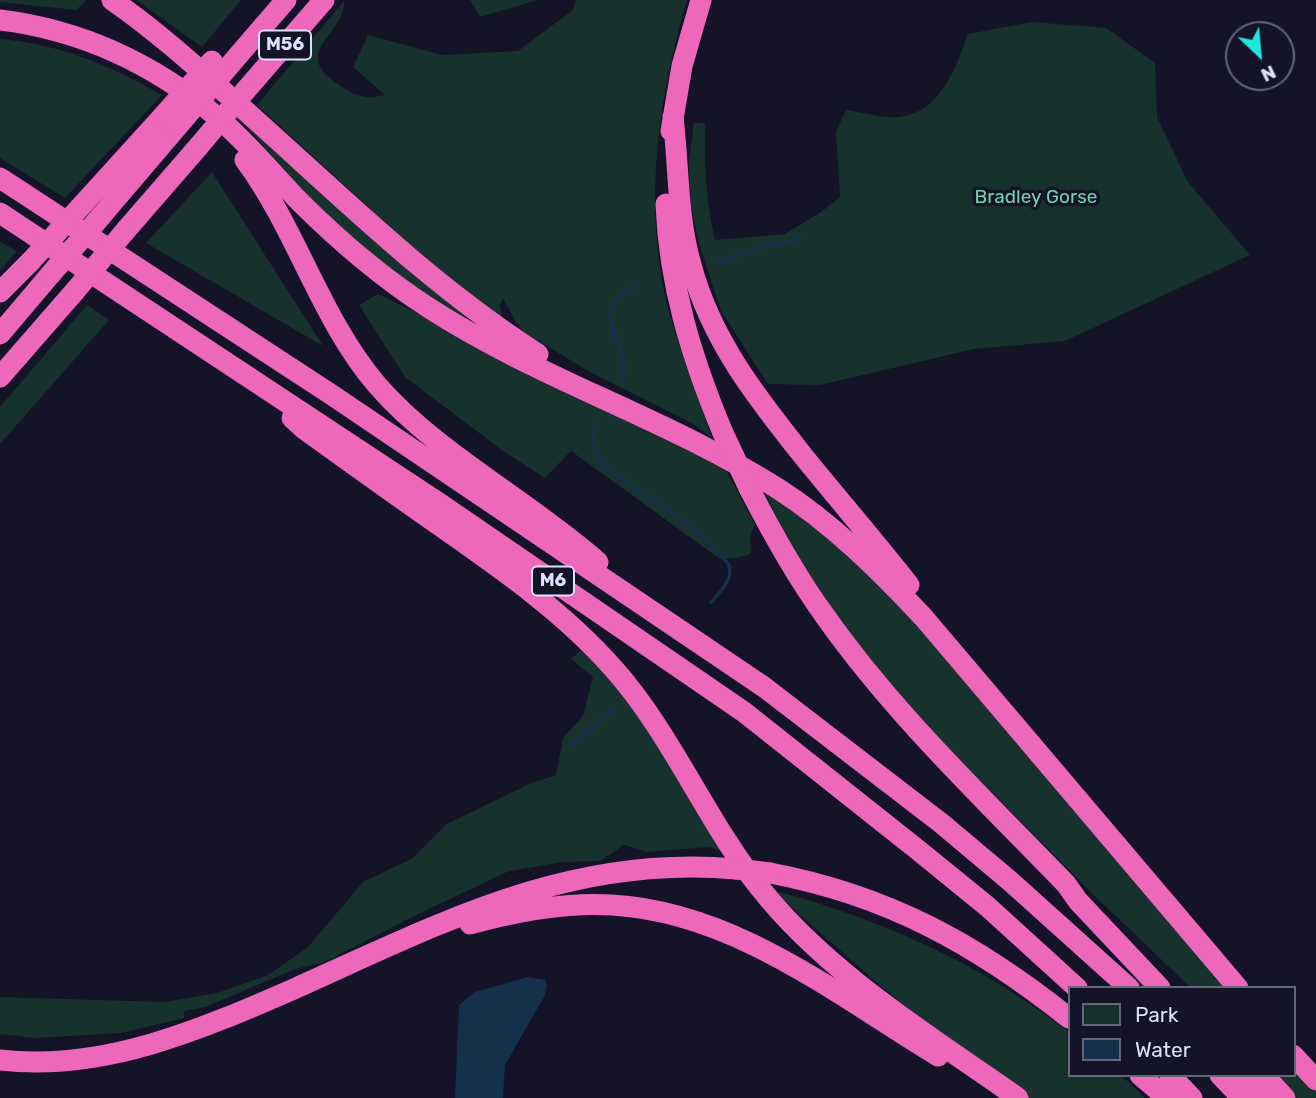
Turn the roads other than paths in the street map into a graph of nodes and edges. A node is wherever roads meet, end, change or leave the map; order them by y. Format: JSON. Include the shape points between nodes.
{"nodes":[{"id":1,"x":112,"y":0,"type":"edge"},
{"id":2,"x":280,"y":0,"type":"edge"},
{"id":3,"x":286,"y":0,"type":"edge"},
{"id":4,"x":324,"y":0,"type":"edge"},
{"id":5,"x":701,"y":0,"type":"edge"},
{"id":6,"x":0,"y":20,"type":"edge"},
{"id":7,"x":218,"y":66,"type":"junction"},
{"id":8,"x":161,"y":77,"type":"junction"},
{"id":9,"x":673,"y":117,"type":"junction"},
{"id":10,"x":0,"y":177,"type":"edge"},
{"id":11,"x":93,"y":209,"type":"junction"},
{"id":12,"x":0,"y":213,"type":"edge"},
{"id":13,"x":0,"y":292,"type":"edge"},
{"id":14,"x":0,"y":334,"type":"edge"},
{"id":15,"x":248,"y":376,"type":"junction"},
{"id":16,"x":0,"y":377,"type":"edge"},
{"id":17,"x":633,"y":411,"type":"junction"},
{"id":18,"x":623,"y":590,"type":"junction"},
{"id":19,"x":982,"y":686,"type":"junction"},
{"id":20,"x":1066,"y":884,"type":"junction"},
{"id":21,"x":363,"y":957,"type":"junction"},
{"id":22,"x":1075,"y":986,"type":"edge"},
{"id":23,"x":1127,"y":986,"type":"edge"},
{"id":24,"x":1158,"y":986,"type":"edge"},
{"id":25,"x":1176,"y":986,"type":"edge"},
{"id":26,"x":1236,"y":986,"type":"edge"},
{"id":27,"x":1068,"y":1017,"type":"edge"},
{"id":28,"x":1295,"y":1057,"type":"edge"},
{"id":29,"x":0,"y":1060,"type":"edge"},
{"id":30,"x":1142,"y":1077,"type":"edge"},
{"id":31,"x":1172,"y":1077,"type":"edge"},
{"id":32,"x":1222,"y":1077,"type":"edge"},
{"id":33,"x":1246,"y":1077,"type":"edge"},
{"id":34,"x":1266,"y":1077,"type":"edge"},
{"id":35,"x":1316,"y":1080,"type":"edge"},
{"id":36,"x":1017,"y":1098,"type":"edge"},
{"id":37,"x":1167,"y":1098,"type":"edge"},
{"id":38,"x":1192,"y":1098,"type":"edge"},
{"id":39,"x":1242,"y":1098,"type":"edge"},
{"id":40,"x":1262,"y":1098,"type":"edge"},
{"id":41,"x":1285,"y":1098,"type":"edge"}],
"edges":[{"from":1,"to":17,"type":"highway","via":[[174,47],[447,289],[509,335]]},
{"from":2,"to":7,"type":"highway"},
{"from":3,"to":7,"type":"highway","number":"M56"},
{"from":4,"to":16,"type":"highway","number":"M56","bridge":true},
{"from":5,"to":9,"type":"highway"},
{"from":6,"to":8,"type":"highway","via":[[87,40]]},
{"from":7,"to":11,"type":"highway","number":"M56","bridge":true},
{"from":8,"to":17,"type":"highway","via":[[219,119],[322,224],[403,291],[499,348]]},
{"from":8,"to":18,"type":"highway","via":[[237,149],[257,176],[337,328],[377,385],[418,425],[565,533]]},
{"from":9,"to":19,"type":"highway","via":[[682,230],[696,285],[718,336],[764,407],[930,611]]},
{"from":9,"to":20,"type":"highway","bridge":true,"via":[[666,186],[669,246],[682,322],[723,433],[750,488],[805,588],[852,654]]},
{"from":10,"to":18,"type":"highway","number":"M6"},
{"from":11,"to":13,"type":"highway","bridge":true},
{"from":11,"to":14,"type":"highway","number":"M56","bridge":true,"via":[[50,275]]},
{"from":12,"to":15,"type":"highway","number":"M6"},
{"from":15,"to":22,"type":"highway","number":"M6","via":[[744,712],[988,907]]},
{"from":15,"to":36,"type":"highway","via":[[304,429],[500,568],[574,629],[632,691],[737,857],[785,917],[864,987]]},
{"from":17,"to":19,"type":"highway","via":[[780,490],[836,532],[896,588]]},
{"from":18,"to":23,"type":"highway","number":"M6","via":[[859,758],[1010,881]]},
{"from":19,"to":26,"type":"highway"},
{"from":20,"to":24,"type":"highway"},
{"from":20,"to":25,"type":"highway"},
{"from":21,"to":27,"type":"highway","bridge":true,"via":[[469,911],[555,883],[639,868],[736,869],[845,890],[921,921],[1002,968]]},
{"from":21,"to":29,"type":"highway","via":[[210,1024],[135,1049],[55,1063]]},
{"from":21,"to":36,"type":"highway","via":[[529,909],[615,905],[664,913],[717,928],[765,951],[962,1071]]},
{"from":28,"to":35,"type":"highway"},
{"from":30,"to":37,"type":"highway"},
{"from":31,"to":38,"type":"highway"},
{"from":32,"to":39,"type":"highway"},
{"from":33,"to":40,"type":"highway"},
{"from":34,"to":41,"type":"highway"}]}
